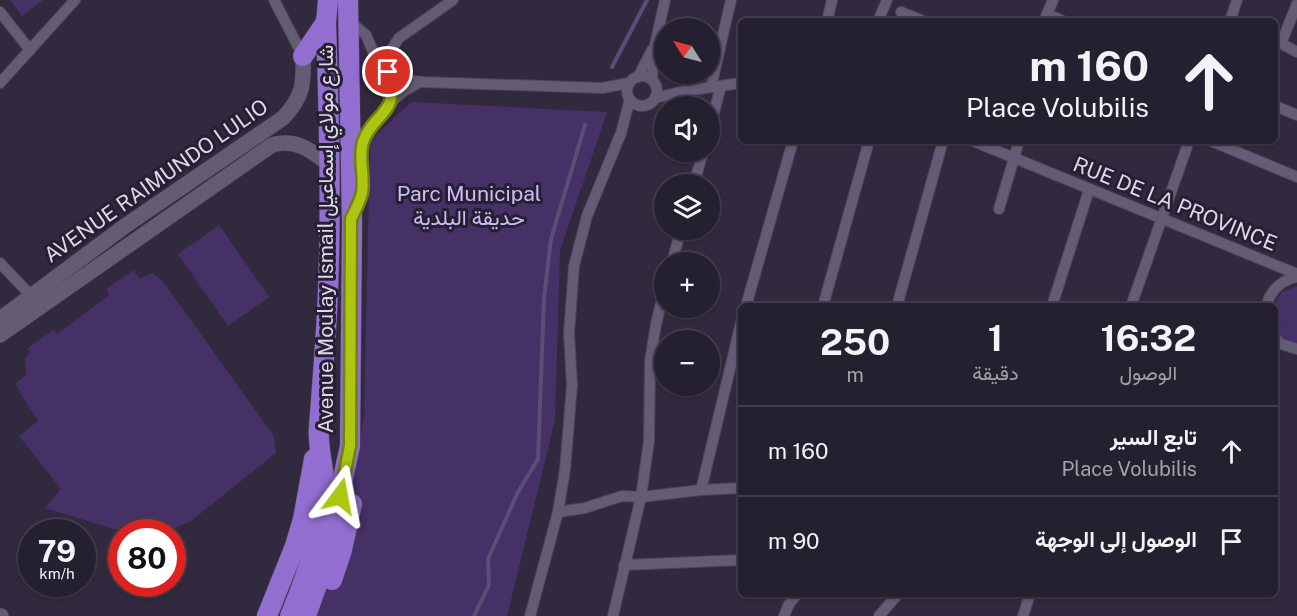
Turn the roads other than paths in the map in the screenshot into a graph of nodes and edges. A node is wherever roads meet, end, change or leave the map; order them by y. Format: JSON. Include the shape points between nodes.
{"nodes":[{"id":1,"x":75,"y":0,"type":"edge"},
{"id":2,"x":274,"y":0,"type":"edge"},
{"id":3,"x":328,"y":0,"type":"edge"},
{"id":4,"x":348,"y":0,"type":"edge"},
{"id":5,"x":453,"y":0,"type":"edge"},
{"id":6,"x":665,"y":0,"type":"edge"},
{"id":7,"x":731,"y":0,"type":"edge"},
{"id":8,"x":832,"y":0,"type":"edge"},
{"id":9,"x":887,"y":0,"type":"edge"},
{"id":10,"x":1053,"y":0,"type":"edge"},
{"id":11,"x":1237,"y":0,"type":"edge"},
{"id":12,"x":1297,"y":4,"type":"edge"},
{"id":13,"x":0,"y":12,"type":"edge"},
{"id":14,"x":901,"y":12,"type":"dead end"},
{"id":15,"x":661,"y":18,"type":"edge"},
{"id":16,"x":828,"y":18,"type":"edge"},
{"id":17,"x":879,"y":18,"type":"edge"},
{"id":18,"x":916,"y":18,"type":"edge"},
{"id":19,"x":1046,"y":18,"type":"edge"},
{"id":20,"x":1231,"y":18,"type":"edge"},
{"id":21,"x":349,"y":21,"type":"junction"},
{"id":22,"x":326,"y":22,"type":"junction"},
{"id":23,"x":654,"y":47,"type":"edge"},
{"id":24,"x":30,"y":50,"type":"junction"},
{"id":25,"x":1297,"y":52,"type":"edge"},
{"id":26,"x":303,"y":56,"type":"junction"},
{"id":27,"x":380,"y":61,"type":"junction"},
{"id":28,"x":654,"y":64,"type":"edge"},
{"id":29,"x":386,"y":76,"type":"junction"},
{"id":30,"x":634,"y":80,"type":"junction"},
{"id":31,"x":420,"y":82,"type":"junction"},
{"id":32,"x":653,"y":82,"type":"junction"},
{"id":33,"x":0,"y":83,"type":"edge"},
{"id":34,"x":738,"y":83,"type":"edge"},
{"id":35,"x":716,"y":87,"type":"junction"},
{"id":36,"x":602,"y":88,"type":"junction"},
{"id":37,"x":684,"y":91,"type":"junction"},
{"id":38,"x":655,"y":96,"type":"edge"},
{"id":39,"x":663,"y":96,"type":"edge"},
{"id":40,"x":715,"y":96,"type":"edge"},
{"id":41,"x":629,"y":97,"type":"junction"},
{"id":42,"x":654,"y":99,"type":"edge"},
{"id":43,"x":390,"y":102,"type":"junction"},
{"id":44,"x":641,"y":106,"type":"junction"},
{"id":45,"x":1278,"y":107,"type":"edge"},
{"id":46,"x":1297,"y":115,"type":"edge"},
{"id":47,"x":621,"y":133,"type":"junction"},
{"id":48,"x":792,"y":144,"type":"edge"},
{"id":49,"x":868,"y":144,"type":"edge"},
{"id":50,"x":941,"y":144,"type":"edge"},
{"id":51,"x":980,"y":144,"type":"edge"},
{"id":52,"x":1018,"y":144,"type":"edge"},
{"id":53,"x":1189,"y":144,"type":"edge"},
{"id":54,"x":1218,"y":144,"type":"edge"},
{"id":55,"x":1014,"y":159,"type":"junction"},
{"id":56,"x":330,"y":165,"type":"junction"},
{"id":57,"x":1297,"y":177,"type":"edge"},
{"id":58,"x":1089,"y":189,"type":"junction"},
{"id":59,"x":999,"y":209,"type":"dead end"},
{"id":60,"x":351,"y":219,"type":"junction"},
{"id":61,"x":1162,"y":219,"type":"junction"},
{"id":62,"x":0,"y":263,"type":"edge"},
{"id":63,"x":1297,"y":276,"type":"edge"},
{"id":64,"x":36,"y":301,"type":"junction"},
{"id":65,"x":747,"y":303,"type":"edge"},
{"id":66,"x":824,"y":303,"type":"edge"},
{"id":67,"x":898,"y":303,"type":"edge"},
{"id":68,"x":1053,"y":303,"type":"edge"},
{"id":69,"x":1132,"y":303,"type":"edge"},
{"id":70,"x":1267,"y":303,"type":"edge"},
{"id":71,"x":657,"y":318,"type":"edge"},
{"id":72,"x":0,"y":319,"type":"edge"},
{"id":73,"x":0,"y":335,"type":"edge"},
{"id":74,"x":738,"y":335,"type":"edge"},
{"id":75,"x":1278,"y":341,"type":"edge"},
{"id":76,"x":1297,"y":350,"type":"edge"},
{"id":77,"x":318,"y":439,"type":"junction"},
{"id":78,"x":350,"y":455,"type":"junction"},
{"id":79,"x":738,"y":488,"type":"edge"},
{"id":80,"x":701,"y":490,"type":"junction"},
{"id":81,"x":641,"y":497,"type":"junction"},
{"id":82,"x":558,"y":512,"type":"junction"},
{"id":83,"x":738,"y":560,"type":"edge"},
{"id":84,"x":624,"y":565,"type":"junction"},
{"id":85,"x":895,"y":597,"type":"edge"},
{"id":86,"x":1029,"y":597,"type":"edge"},
{"id":87,"x":787,"y":599,"type":"edge"},
{"id":88,"x":267,"y":616,"type":"edge"},
{"id":89,"x":290,"y":616,"type":"edge"},
{"id":90,"x":306,"y":616,"type":"edge"},
{"id":91,"x":319,"y":616,"type":"edge"},
{"id":92,"x":530,"y":616,"type":"edge"},
{"id":93,"x":613,"y":616,"type":"edge"},
{"id":94,"x":784,"y":616,"type":"edge"},
{"id":95,"x":879,"y":616,"type":"edge"},
{"id":96,"x":1023,"y":616,"type":"edge"}],
"edges":[{"from":1,"to":24,"type":"street"},
{"from":2,"to":26,"type":"street"},
{"from":3,"to":22,"type":"highway","name":"Avenue Moulay Ismail شارع مولاي إسماعيل"},
{"from":4,"to":21,"type":"highway","name":"Avenue Moulay Ismail شارع مولاي إسماعيل"},
{"from":5,"to":27,"type":"street","via":[[399,38]]},
{"from":6,"to":15,"type":"street"},
{"from":7,"to":35,"type":"street"},
{"from":8,"to":16,"type":"street"},
{"from":9,"to":17,"type":"street"},
{"from":10,"to":19,"type":"street"},
{"from":11,"to":20,"type":"street"},
{"from":12,"to":25,"type":"street","via":[[1282,41]]},
{"from":13,"to":24,"type":"street"},
{"from":14,"to":18,"type":"street"},
{"from":21,"to":27,"type":"street","via":[[366,35]]},
{"from":21,"to":60,"type":"highway","name":"Avenue Moulay Ismail شارع مولاي إسماعيل"},
{"from":22,"to":26,"type":"highway"},
{"from":22,"to":56,"type":"highway","name":"Avenue Moulay Ismail شارع مولاي إسماعيل"},
{"from":23,"to":30,"type":"street"},
{"from":24,"to":33,"type":"street"},
{"from":26,"to":64,"type":"street","name":"AVENUE RAIMUNDO LULIO","via":[[301,91],[283,118],[125,226]]},
{"from":27,"to":29,"type":"street","via":[[388,69]]},
{"from":27,"to":29,"type":"street","via":[[371,64],[369,73],[375,80]]},
{"from":28,"to":32,"type":"street"},
{"from":29,"to":31,"type":"street"},
{"from":29,"to":43,"type":"street","via":[[391,88]]},
{"from":30,"to":32,"type":"street","via":[[644,76]]},
{"from":30,"to":36,"type":"street"},
{"from":30,"to":41,"type":"street"},
{"from":31,"to":36,"type":"street"},
{"from":31,"to":43,"type":"street"},
{"from":32,"to":37,"type":"street"},
{"from":32,"to":38,"type":"street"},
{"from":34,"to":35,"type":"street"},
{"from":35,"to":37,"type":"street"},
{"from":35,"to":40,"type":"street"},
{"from":36,"to":41,"type":"street"},
{"from":37,"to":39,"type":"street"},
{"from":41,"to":44,"type":"street"},
{"from":41,"to":47,"type":"street"},
{"from":42,"to":44,"type":"street"},
{"from":43,"to":60,"type":"street","via":[[363,143],[362,193]]},
{"from":44,"to":47,"type":"street"},
{"from":45,"to":46,"type":"street"},
{"from":47,"to":82,"type":"street","via":[[593,199],[574,266],[569,333],[572,385]]},
{"from":48,"to":65,"type":"street"},
{"from":49,"to":66,"type":"street"},
{"from":50,"to":67,"type":"street"},
{"from":51,"to":55,"type":"street","name":"RUE DE LA PROVINCE"},
{"from":52,"to":55,"type":"street"},
{"from":53,"to":61,"type":"street"},
{"from":54,"to":57,"type":"street"},
{"from":55,"to":58,"type":"street","name":"RUE DE LA PROVINCE"},
{"from":55,"to":59,"type":"street"},
{"from":56,"to":64,"type":"street","name":"AVENUE RAIMUNDO LULIO","via":[[295,143],[272,145]]},
{"from":56,"to":77,"type":"highway","name":"Avenue Moulay Ismail شارع مولاي إسماعيل","via":[[327,312]]},
{"from":58,"to":61,"type":"street","name":"RUE DE LA PROVINCE"},
{"from":58,"to":68,"type":"street"},
{"from":60,"to":78,"type":"highway","name":"Avenue Moulay Ismail شارع مولاي إسماعيل"},
{"from":61,"to":63,"type":"street","name":"RUE DE LA PROVINCE"},
{"from":61,"to":69,"type":"street"},
{"from":62,"to":64,"type":"street"},
{"from":63,"to":70,"type":"street","via":[[1274,289]]},
{"from":64,"to":72,"type":"street","name":"AVENUE RAIMUNDO LULIO"},
{"from":64,"to":73,"type":"street","name":"AVENUE RAIMUNDO LULIO"},
{"from":71,"to":81,"type":"street","via":[[650,361],[650,441]]},
{"from":74,"to":80,"type":"street"},
{"from":75,"to":76,"type":"street"},
{"from":77,"to":88,"type":"highway","via":[[303,519]]},
{"from":77,"to":89,"type":"highway","name":"Avenue Moulay Ismail شارع مولاي إسماعيل","via":[[324,479],[319,530]]},
{"from":78,"to":90,"type":"highway","name":"Avenue Moulay Ismail شارع مولاي إسماعيل","via":[[324,565]]},
{"from":78,"to":91,"type":"highway","via":[[353,492],[349,517]]},
{"from":79,"to":80,"type":"street"},
{"from":80,"to":81,"type":"street"},
{"from":81,"to":82,"type":"street","via":[[622,496]]},
{"from":81,"to":84,"type":"street"},
{"from":82,"to":92,"type":"street"},
{"from":83,"to":84,"type":"street"},
{"from":84,"to":93,"type":"street"},
{"from":85,"to":95,"type":"street"},
{"from":86,"to":96,"type":"street"},
{"from":87,"to":94,"type":"street"}]}
